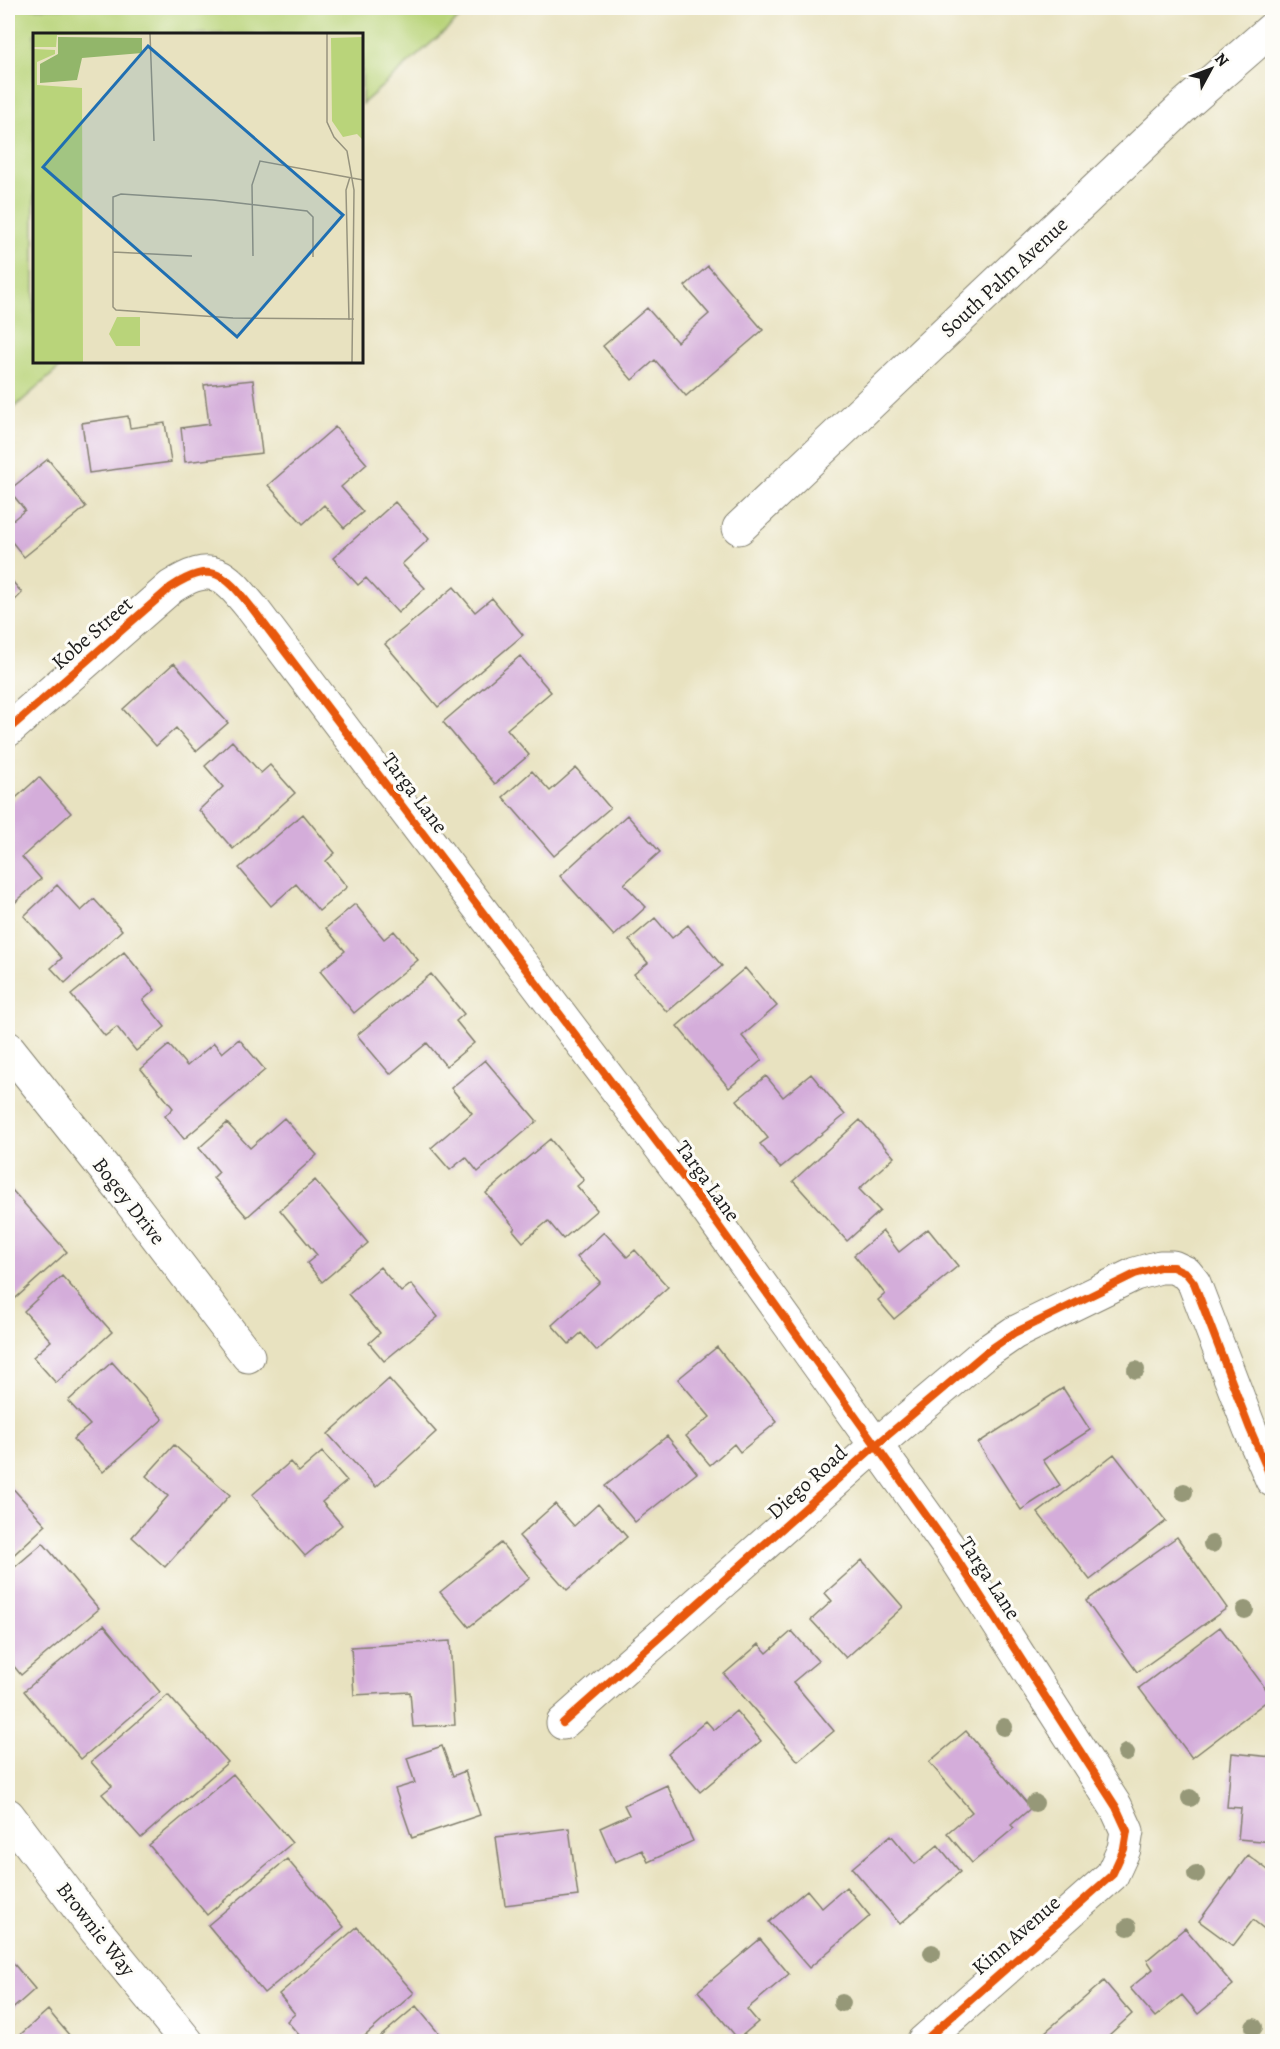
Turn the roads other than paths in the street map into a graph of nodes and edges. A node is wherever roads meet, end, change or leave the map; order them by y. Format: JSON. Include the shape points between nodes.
{"nodes":[{"id":1,"x":1272,"y":29,"type":"edge"},
{"id":2,"x":739,"y":528,"type":"dead end"},
{"id":3,"x":206,"y":572,"type":"joint"},
{"id":4,"x":8,"y":730,"type":"edge"},
{"id":5,"x":8,"y":1048,"type":"edge"},
{"id":6,"x":248,"y":1356,"type":"dead end"},
{"id":7,"x":875,"y":1446,"type":"junction"},
{"id":8,"x":1272,"y":1480,"type":"edge"},
{"id":9,"x":563,"y":1723,"type":"dead end"},
{"id":10,"x":8,"y":1815,"type":"edge"},
{"id":11,"x":1124,"y":1849,"type":"joint"},
{"id":12,"x":187,"y":2042,"type":"edge"},
{"id":13,"x":923,"y":2042,"type":"edge"}],
"edges":[{"from":1,"to":2,"type":"street","name":"South Palm Avenue","via":[[1178,112]]},
{"from":3,"to":4,"type":"street","name":"Kobe Street","via":[[171,587]]},
{"from":3,"to":7,"type":"street","name":"Targa Lane","via":[[223,577],[252,608],[693,1190]]},
{"from":5,"to":6,"type":"street","name":"Bogey Drive"},
{"from":7,"to":8,"type":"street","name":"Diego Road","via":[[984,1353],[1014,1333],[1135,1274],[1173,1268],[1186,1273],[1194,1283]]},
{"from":7,"to":9,"type":"street","name":"Diego Road"},
{"from":7,"to":11,"type":"street","name":"Targa Lane","via":[[953,1553],[1116,1807],[1127,1831]]},
{"from":10,"to":12,"type":"street","name":"Brownie Way"},
{"from":11,"to":13,"type":"street","name":"Kinn Avenue","via":[[1112,1875]]}]}
